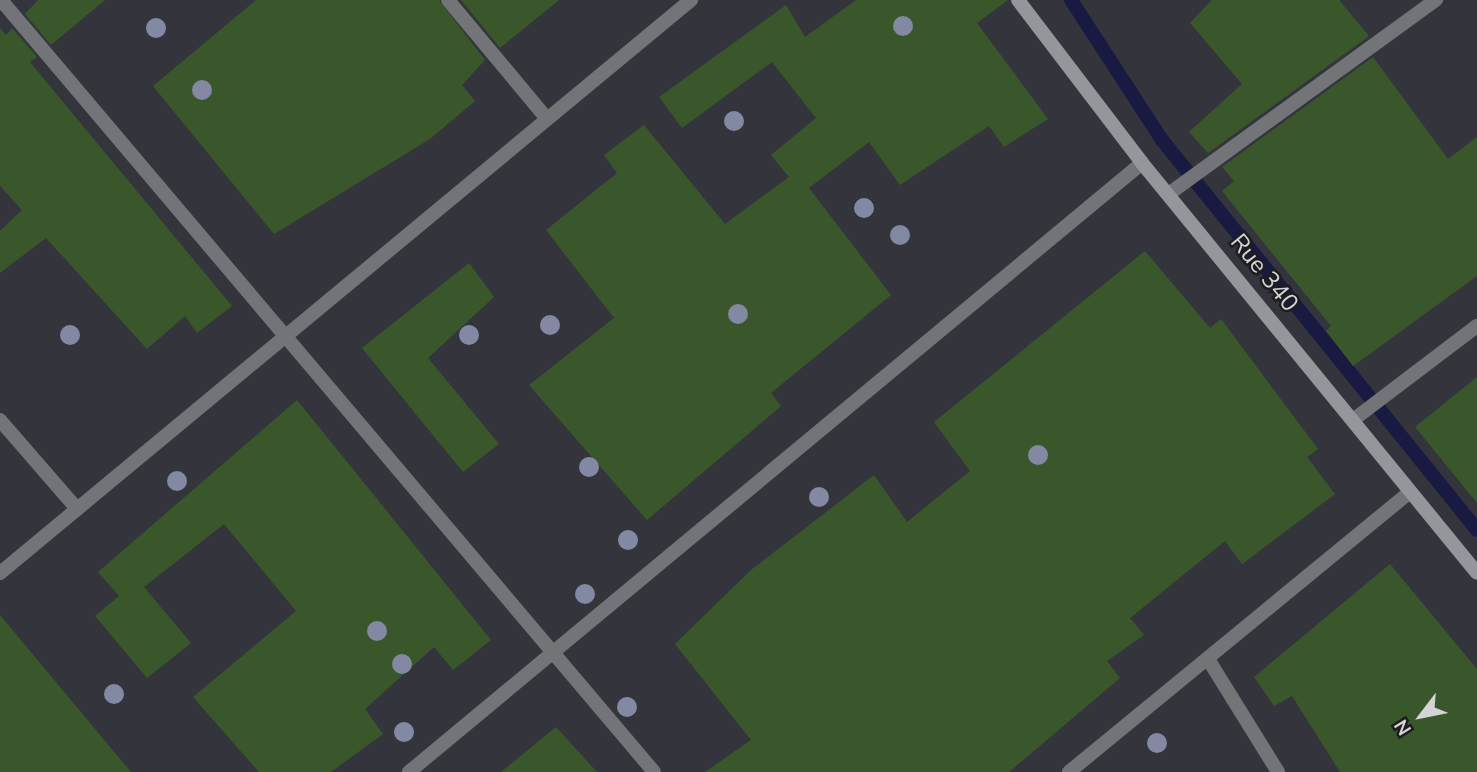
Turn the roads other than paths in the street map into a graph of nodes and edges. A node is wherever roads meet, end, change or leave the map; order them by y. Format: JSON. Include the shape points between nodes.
{"nodes":[{"id":1,"x":1,"y":0,"type":"edge"},
{"id":2,"x":448,"y":0,"type":"edge"},
{"id":3,"x":691,"y":0,"type":"edge"},
{"id":4,"x":1018,"y":0,"type":"edge"},
{"id":5,"x":1436,"y":0,"type":"edge"},
{"id":6,"x":547,"y":119,"type":"junction"},
{"id":7,"x":1142,"y":163,"type":"junction"},
{"id":8,"x":1170,"y":193,"type":"junction"},
{"id":9,"x":1477,"y":326,"type":"edge"},
{"id":10,"x":286,"y":337,"type":"junction"},
{"id":11,"x":0,"y":420,"type":"edge"},
{"id":12,"x":1353,"y":420,"type":"junction"},
{"id":13,"x":1410,"y":492,"type":"junction"},
{"id":14,"x":77,"y":509,"type":"junction"},
{"id":15,"x":0,"y":573,"type":"edge"},
{"id":16,"x":1477,"y":573,"type":"edge"},
{"id":17,"x":553,"y":652,"type":"junction"},
{"id":18,"x":1208,"y":659,"type":"junction"},
{"id":19,"x":409,"y":772,"type":"edge"},
{"id":20,"x":654,"y":772,"type":"edge"},
{"id":21,"x":1069,"y":772,"type":"edge"},
{"id":22,"x":1279,"y":772,"type":"edge"}],
"edges":[{"from":1,"to":10,"type":"street"},
{"from":2,"to":6,"type":"street"},
{"from":3,"to":6,"type":"street"},
{"from":4,"to":7,"type":"street","name":"Rue 340"},
{"from":5,"to":8,"type":"street"},
{"from":6,"to":10,"type":"street"},
{"from":7,"to":8,"type":"street","name":"Rue 340"},
{"from":7,"to":17,"type":"street"},
{"from":8,"to":12,"type":"street","name":"Rue 340"},
{"from":9,"to":12,"type":"street"},
{"from":10,"to":14,"type":"street"},
{"from":10,"to":17,"type":"street"},
{"from":11,"to":14,"type":"street"},
{"from":12,"to":13,"type":"street","name":"Rue 340"},
{"from":13,"to":16,"type":"street","name":"Rue 340"},
{"from":13,"to":18,"type":"street"},
{"from":14,"to":15,"type":"street"},
{"from":17,"to":19,"type":"street"},
{"from":17,"to":20,"type":"street"},
{"from":18,"to":21,"type":"street"},
{"from":18,"to":22,"type":"street"}]}
